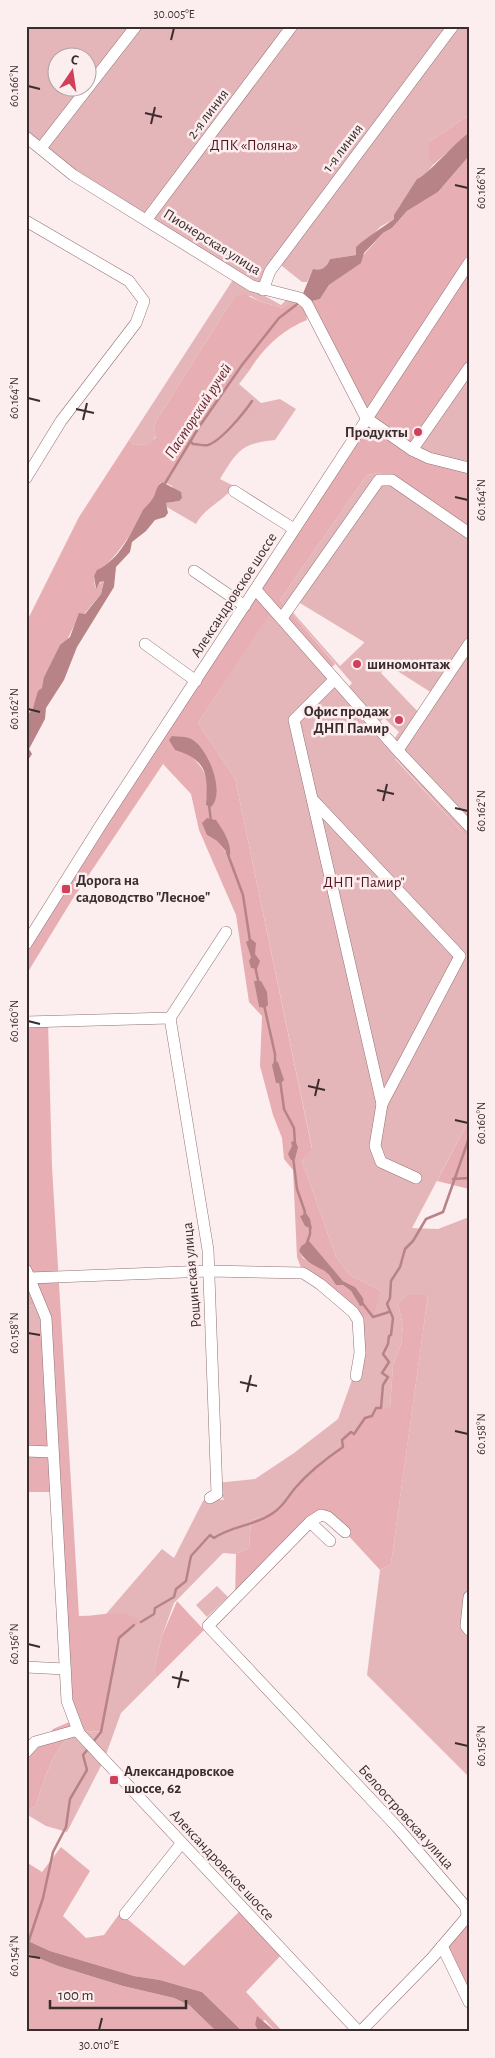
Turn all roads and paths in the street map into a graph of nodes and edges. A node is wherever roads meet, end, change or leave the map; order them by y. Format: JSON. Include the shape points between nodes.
{"nodes":[{"id":1,"x":136,"y":26,"type":"edge"},
{"id":2,"x":292,"y":26,"type":"edge"},
{"id":3,"x":453,"y":26,"type":"edge"},
{"id":4,"x":26,"y":137,"type":"edge"},
{"id":5,"x":41,"y":148,"type":"junction"},
{"id":6,"x":147,"y":219,"type":"junction"},
{"id":7,"x":26,"y":221,"type":"edge"},
{"id":8,"x":469,"y":263,"type":"edge"},
{"id":9,"x":263,"y":290,"type":"junction"},
{"id":10,"x":469,"y":368,"type":"edge"},
{"id":11,"x":366,"y":418,"type":"junction"},
{"id":12,"x":412,"y":450,"type":"junction"},
{"id":13,"x":469,"y":468,"type":"edge"},
{"id":14,"x":26,"y":478,"type":"edge"},
{"id":15,"x":234,"y":491,"type":"dead end"},
{"id":16,"x":294,"y":529,"type":"junction"},
{"id":17,"x":469,"y":533,"type":"edge"},
{"id":18,"x":194,"y":570,"type":"dead end"},
{"id":19,"x":256,"y":590,"type":"junction"},
{"id":20,"x":245,"y":606,"type":"junction"},
{"id":21,"x":282,"y":618,"type":"junction"},
{"id":22,"x":145,"y":644,"type":"dead end"},
{"id":23,"x":469,"y":644,"type":"edge"},
{"id":24,"x":335,"y":679,"type":"junction"},
{"id":25,"x":196,"y":681,"type":"junction"},
{"id":26,"x":398,"y":750,"type":"junction"},
{"id":27,"x":313,"y":800,"type":"junction"},
{"id":28,"x":469,"y":826,"type":"edge"},
{"id":29,"x":226,"y":932,"type":"dead end"},
{"id":30,"x":26,"y":944,"type":"edge"},
{"id":31,"x":170,"y":1018,"type":"junction"},
{"id":32,"x":26,"y":1022,"type":"edge"},
{"id":33,"x":382,"y":1104,"type":"junction"},
{"id":34,"x":416,"y":1178,"type":"dead end"},
{"id":35,"x":209,"y":1271,"type":"junction"},
{"id":36,"x":28,"y":1274,"type":"edge"},
{"id":37,"x":356,"y":1376,"type":"dead end"},
{"id":38,"x":26,"y":1451,"type":"edge"},
{"id":39,"x":52,"y":1452,"type":"junction"},
{"id":40,"x":210,"y":1498,"type":"dead end"},
{"id":41,"x":310,"y":1522,"type":"junction"},
{"id":42,"x":345,"y":1532,"type":"dead end"},
{"id":43,"x":330,"y":1542,"type":"dead end"},
{"id":44,"x":469,"y":1597,"type":"edge"},
{"id":45,"x":469,"y":1630,"type":"edge"},
{"id":46,"x":26,"y":1667,"type":"edge"},
{"id":47,"x":65,"y":1670,"type":"junction"},
{"id":48,"x":81,"y":1734,"type":"junction"},
{"id":49,"x":26,"y":1752,"type":"edge"},
{"id":50,"x":182,"y":1844,"type":"junction"},
{"id":51,"x":124,"y":1914,"type":"dead end"},
{"id":52,"x":442,"y":1946,"type":"junction"},
{"id":53,"x":469,"y":2002,"type":"edge"},
{"id":54,"x":359,"y":2032,"type":"edge"}],
"edges":[{"from":1,"to":5,"type":"street"},
{"from":2,"to":6,"type":"street","name":"2-я линия"},
{"from":3,"to":9,"type":"street","name":"1-я линия","via":[[270,271]]},
{"from":4,"to":5,"type":"street","name":"Пионерская улица"},
{"from":5,"to":6,"type":"street","name":"Пионерская улица","via":[[73,175]]},
{"from":6,"to":9,"type":"street","name":"Пионерская улица"},
{"from":7,"to":14,"type":"street","via":[[129,281],[144,301],[136,323],[60,421]]},
{"from":8,"to":11,"type":"street","name":"Александровское шоссе"},
{"from":9,"to":11,"type":"street","name":"Пионерская улица","via":[[303,301]]},
{"from":10,"to":12,"type":"street"},
{"from":11,"to":12,"type":"street"},
{"from":11,"to":16,"type":"street","name":"Александровское шоссе"},
{"from":12,"to":13,"type":"street","via":[[429,458]]},
{"from":15,"to":16,"type":"street"},
{"from":16,"to":19,"type":"street","name":"Александровское шоссе"},
{"from":17,"to":21,"type":"street","via":[[392,480],[380,480]]},
{"from":18,"to":20,"type":"street"},
{"from":19,"to":20,"type":"street","name":"Александровское шоссе"},
{"from":19,"to":21,"type":"street"},
{"from":20,"to":25,"type":"street","name":"Александровское шоссе"},
{"from":21,"to":24,"type":"street"},
{"from":22,"to":25,"type":"street"},
{"from":23,"to":26,"type":"street"},
{"from":24,"to":26,"type":"street"},
{"from":24,"to":27,"type":"street","via":[[294,720]]},
{"from":25,"to":30,"type":"street","name":"Александровское шоссе"},
{"from":26,"to":28,"type":"street"},
{"from":27,"to":33,"type":"street"},
{"from":27,"to":33,"type":"street","via":[[460,956]]},
{"from":29,"to":31,"type":"street"},
{"from":31,"to":32,"type":"street"},
{"from":31,"to":35,"type":"street","name":"Рощинская улица"},
{"from":33,"to":34,"type":"street","via":[[375,1146],[381,1162]]},
{"from":35,"to":36,"type":"street"},
{"from":35,"to":37,"type":"street","via":[[302,1273],[320,1284],[358,1320],[360,1353]]},
{"from":35,"to":40,"type":"street","name":"Рощинская улица","via":[[217,1494]]},
{"from":36,"to":39,"type":"street","name":"Александровское шоссе","via":[[46,1318]]},
{"from":38,"to":39,"type":"street"},
{"from":39,"to":47,"type":"street","name":"Александровское шоссе"},
{"from":41,"to":42,"type":"street","via":[[321,1515]]},
{"from":41,"to":43,"type":"street"},
{"from":41,"to":52,"type":"street","name":"Белоостровская улица","via":[[208,1626],[398,1827],[465,1906],[466,1918]]},
{"from":44,"to":45,"type":"street","via":[[466,1626]]},
{"from":46,"to":47,"type":"street"},
{"from":47,"to":48,"type":"street","name":"Александровское шоссе","via":[[67,1701]]},
{"from":48,"to":49,"type":"street","via":[[35,1742]]},
{"from":48,"to":50,"type":"street","name":"Александровское шоссе"},
{"from":50,"to":51,"type":"street"},
{"from":50,"to":54,"type":"street","name":"Александровское шоссе"},
{"from":52,"to":53,"type":"street"},
{"from":52,"to":54,"type":"street","name":"Белоостровская улица"}]}
